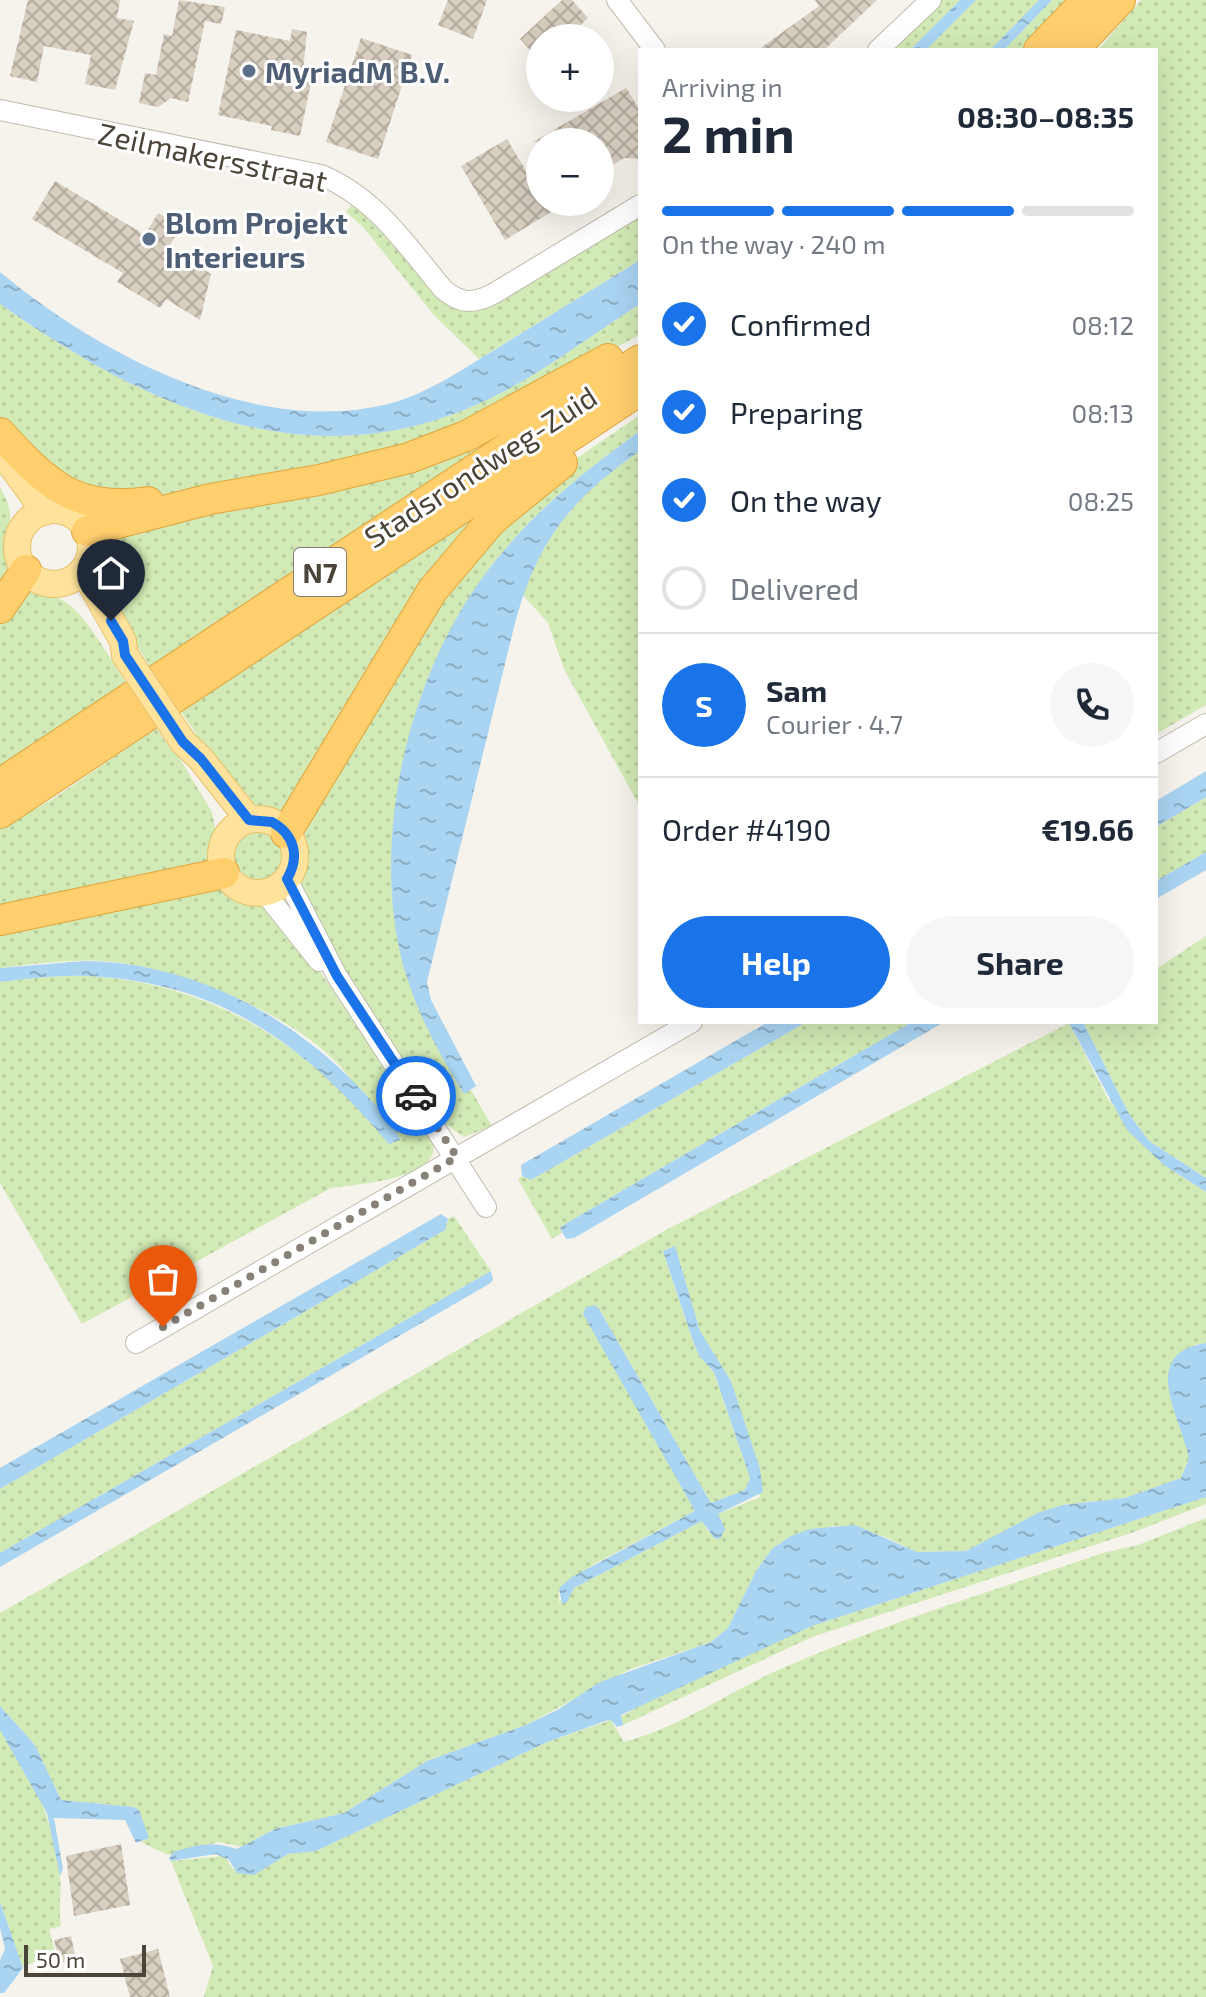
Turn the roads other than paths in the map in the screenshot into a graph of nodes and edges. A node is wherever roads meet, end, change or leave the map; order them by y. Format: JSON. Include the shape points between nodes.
{"nodes":[{"id":1,"x":617,"y":0,"type":"edge"},
{"id":2,"x":931,"y":0,"type":"edge"},
{"id":3,"x":1087,"y":0,"type":"edge"},
{"id":4,"x":1120,"y":0,"type":"edge"},
{"id":5,"x":653,"y":48,"type":"edge"},
{"id":6,"x":880,"y":48,"type":"edge"},
{"id":7,"x":1041,"y":48,"type":"edge"},
{"id":8,"x":1075,"y":48,"type":"edge"},
{"id":9,"x":0,"y":110,"type":"edge"},
{"id":10,"x":638,"y":206,"type":"edge"},
{"id":11,"x":638,"y":341,"type":"edge"},
{"id":12,"x":638,"y":361,"type":"edge"},
{"id":13,"x":638,"y":391,"type":"edge"},
{"id":14,"x":638,"y":408,"type":"edge"},
{"id":15,"x":0,"y":433,"type":"edge"},
{"id":16,"x":0,"y":450,"type":"edge"},
{"id":17,"x":0,"y":478,"type":"edge"},
{"id":18,"x":210,"y":499,"type":"junction"},
{"id":19,"x":35,"y":519,"type":"junction"},
{"id":20,"x":87,"y":531,"type":"junction"},
{"id":21,"x":26,"y":570,"type":"junction"},
{"id":22,"x":73,"y":576,"type":"junction"},
{"id":23,"x":0,"y":608,"type":"edge"},
{"id":24,"x":1206,"y":724,"type":"edge"},
{"id":25,"x":1158,"y":752,"type":"edge"},
{"id":26,"x":0,"y":784,"type":"edge"},
{"id":27,"x":0,"y":813,"type":"edge"},
{"id":28,"x":238,"y":827,"type":"junction"},
{"id":29,"x":286,"y":833,"type":"junction"},
{"id":30,"x":224,"y":873,"type":"junction"},
{"id":31,"x":276,"y":886,"type":"junction"},
{"id":32,"x":0,"y":920,"type":"edge"},
{"id":33,"x":689,"y":1024,"type":"edge"},
{"id":34,"x":457,"y":1157,"type":"junction"},
{"id":35,"x":486,"y":1207,"type":"dead end"},
{"id":36,"x":136,"y":1343,"type":"dead end"}],
"edges":[{"from":1,"to":5,"type":"street"},
{"from":2,"to":6,"type":"street"},
{"from":3,"to":7,"type":"highway"},
{"from":4,"to":8,"type":"highway"},
{"from":9,"to":10,"type":"street","name":"Zeilmakersstraat","via":[[321,175],[369,202],[443,289],[467,302],[493,294]]},
{"from":11,"to":18,"type":"highway","via":[[440,448],[357,472]]},
{"from":12,"to":26,"type":"highway","name":"Stadsrondweg-Zuid","number":"N7"},
{"from":13,"to":27,"type":"highway","name":"Stadsrondweg-Zuid","number":"N7"},
{"from":14,"to":29,"type":"highway","via":[[506,507],[451,566]]},
{"from":15,"to":18,"type":"highway","via":[[38,475],[86,500],[118,504]]},
{"from":16,"to":19,"type":"main road"},
{"from":17,"to":19,"type":"main road"},
{"from":18,"to":20,"type":"highway"},
{"from":19,"to":20,"type":"main road","via":[[69,514]]},
{"from":19,"to":21,"type":"main road","via":[[18,543]]},
{"from":20,"to":22,"type":"main road","via":[[91,547]]},
{"from":21,"to":22,"type":"main road","via":[[46,583]]},
{"from":21,"to":23,"type":"highway"},
{"from":22,"to":28,"type":"main road","bridge":true,"via":[[123,641],[125,655],[183,742],[201,759]]},
{"from":24,"to":25,"type":"street"},
{"from":28,"to":29,"type":"main road","via":[[272,822]]},
{"from":28,"to":30,"type":"main road","via":[[220,853]]},
{"from":29,"to":31,"type":"main road","via":[[295,860]]},
{"from":30,"to":31,"type":"main road","via":[[237,887]]},
{"from":30,"to":32,"type":"highway"},
{"from":31,"to":34,"type":"street","via":[[320,962],[337,976]]},
{"from":33,"to":34,"type":"street"},
{"from":34,"to":35,"type":"street"},
{"from":34,"to":36,"type":"street"}]}
